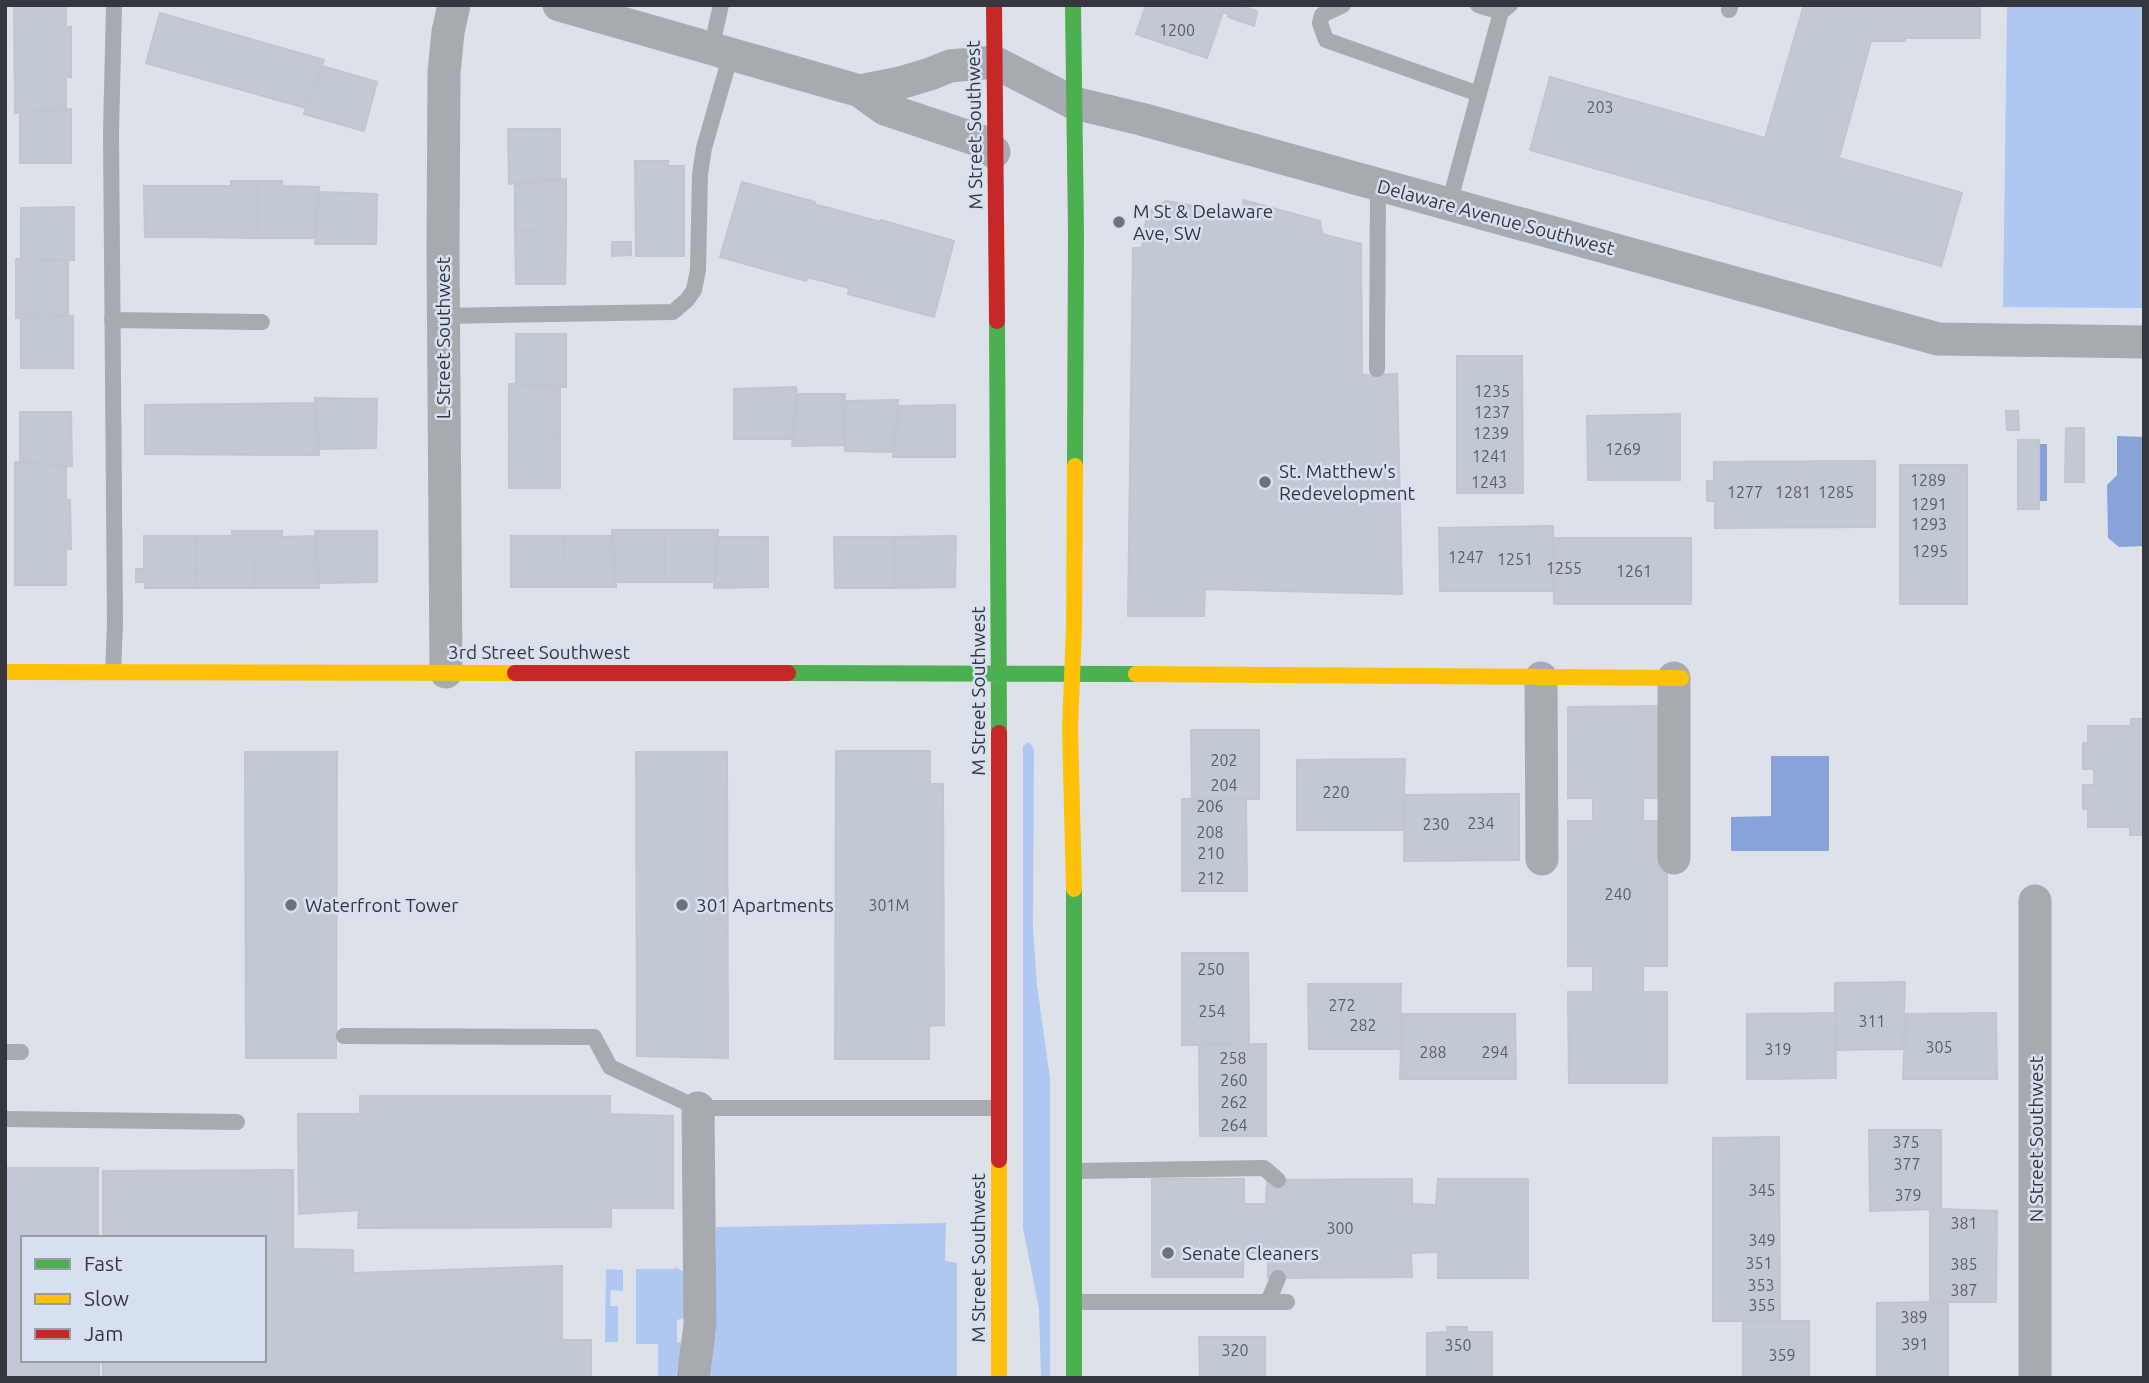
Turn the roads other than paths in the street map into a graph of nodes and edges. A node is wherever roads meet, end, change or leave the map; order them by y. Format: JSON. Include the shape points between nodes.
{"nodes":[{"id":1,"x":114,"y":5,"type":"edge"},
{"id":2,"x":454,"y":5,"type":"edge"},
{"id":3,"x":559,"y":5,"type":"edge"},
{"id":4,"x":721,"y":5,"type":"edge"},
{"id":5,"x":994,"y":5,"type":"edge"},
{"id":6,"x":1073,"y":5,"type":"edge"},
{"id":7,"x":1478,"y":5,"type":"edge"},
{"id":8,"x":1332,"y":7,"type":"edge"},
{"id":9,"x":1505,"y":9,"type":"edge"},
{"id":10,"x":721,"y":51,"type":"junction"},
{"id":11,"x":994,"y":61,"type":"junction"},
{"id":12,"x":860,"y":90,"type":"junction"},
{"id":13,"x":1479,"y":94,"type":"junction"},
{"id":14,"x":1074,"y":103,"type":"junction"},
{"id":15,"x":995,"y":152,"type":"junction"},
{"id":16,"x":1378,"y":184,"type":"junction"},
{"id":17,"x":1449,"y":204,"type":"junction"},
{"id":18,"x":443,"y":316,"type":"junction"},
{"id":19,"x":112,"y":320,"type":"junction"},
{"id":20,"x":262,"y":322,"type":"dead end"},
{"id":21,"x":2144,"y":342,"type":"edge"},
{"id":22,"x":1377,"y":369,"type":"dead end"},
{"id":23,"x":5,"y":671,"type":"edge"},
{"id":24,"x":113,"y":671,"type":"junction"},
{"id":25,"x":446,"y":672,"type":"junction"},
{"id":26,"x":998,"y":673,"type":"junction"},
{"id":27,"x":1072,"y":674,"type":"junction"},
{"id":28,"x":1541,"y":678,"type":"junction"},
{"id":29,"x":1677,"y":678,"type":"joint"},
{"id":30,"x":1674,"y":858,"type":"dead end"},
{"id":31,"x":1542,"y":859,"type":"dead end"},
{"id":32,"x":2035,"y":901,"type":"dead end"},
{"id":33,"x":344,"y":1036,"type":"dead end"},
{"id":34,"x":698,"y":1108,"type":"junction"},
{"id":35,"x":999,"y":1108,"type":"junction"},
{"id":36,"x":5,"y":1119,"type":"edge"},
{"id":37,"x":237,"y":1122,"type":"dead end"},
{"id":38,"x":1074,"y":1171,"type":"junction"},
{"id":39,"x":1278,"y":1180,"type":"dead end"},
{"id":40,"x":1278,"y":1278,"type":"dead end"},
{"id":41,"x":1268,"y":1301,"type":"junction"},
{"id":42,"x":1074,"y":1302,"type":"junction"},
{"id":43,"x":1287,"y":1302,"type":"dead end"},
{"id":44,"x":693,"y":1378,"type":"edge"},
{"id":45,"x":999,"y":1378,"type":"edge"},
{"id":46,"x":1074,"y":1378,"type":"edge"},
{"id":47,"x":2035,"y":1378,"type":"edge"}],
"edges":[{"from":1,"to":19,"type":"lane"},
{"from":2,"to":18,"type":"street","name":"L Street Southwest","via":[[444,72]]},
{"from":3,"to":10,"type":"street"},
{"from":4,"to":10,"type":"lane"},
{"from":5,"to":11,"type":"main road","name":"M Street Southwest"},
{"from":6,"to":14,"type":"main road"},
{"from":7,"to":9,"type":"lane"},
{"from":8,"to":13,"type":"lane","via":[[1320,23],[1326,40]]},
{"from":9,"to":13,"type":"lane"},
{"from":10,"to":12,"type":"street"},
{"from":10,"to":18,"type":"lane","via":[[700,174],[698,270],[687,300],[673,312]]},
{"from":11,"to":12,"type":"street","via":[[950,66],[930,75]]},
{"from":11,"to":14,"type":"street","name":"Delaware Avenue Southwest"},
{"from":11,"to":15,"type":"main road","name":"M Street Southwest"},
{"from":12,"to":15,"type":"street","via":[[885,109],[978,140]]},
{"from":13,"to":17,"type":"lane"},
{"from":14,"to":16,"type":"street","name":"Delaware Avenue Southwest"},
{"from":14,"to":27,"type":"main road"},
{"from":15,"to":26,"type":"main road","name":"M Street Southwest"},
{"from":16,"to":17,"type":"street","name":"Delaware Avenue Southwest"},
{"from":16,"to":22,"type":"lane"},
{"from":17,"to":21,"type":"street","name":"Delaware Avenue Southwest","via":[[1938,339]]},
{"from":18,"to":25,"type":"street","name":"L Street Southwest"},
{"from":19,"to":20,"type":"lane"},
{"from":19,"to":24,"type":"lane"},
{"from":23,"to":24,"type":"main road","name":"3rd Street Southwest"},
{"from":24,"to":25,"type":"main road","name":"3rd Street Southwest"},
{"from":25,"to":26,"type":"main road","name":"3rd Street Southwest"},
{"from":26,"to":27,"type":"main road","name":"3rd Street Southwest"},
{"from":26,"to":35,"type":"main road","name":"M Street Southwest"},
{"from":27,"to":28,"type":"main road","name":"3rd Street Southwest"},
{"from":27,"to":38,"type":"main road"},
{"from":28,"to":29,"type":"main road","name":"3rd Street Southwest"},
{"from":28,"to":31,"type":"street"},
{"from":29,"to":30,"type":"street"},
{"from":32,"to":47,"type":"street","name":"N Street Southwest"},
{"from":33,"to":34,"type":"lane","via":[[594,1037],[610,1067]]},
{"from":34,"to":35,"type":"lane"},
{"from":34,"to":44,"type":"street","via":[[700,1325]]},
{"from":35,"to":45,"type":"main road","name":"M Street Southwest"},
{"from":36,"to":37,"type":"lane"},
{"from":38,"to":39,"type":"lane","via":[[1264,1168]]},
{"from":38,"to":42,"type":"main road"},
{"from":40,"to":41,"type":"lane"},
{"from":41,"to":42,"type":"lane"},
{"from":41,"to":43,"type":"lane"},
{"from":42,"to":46,"type":"main road"}]}
